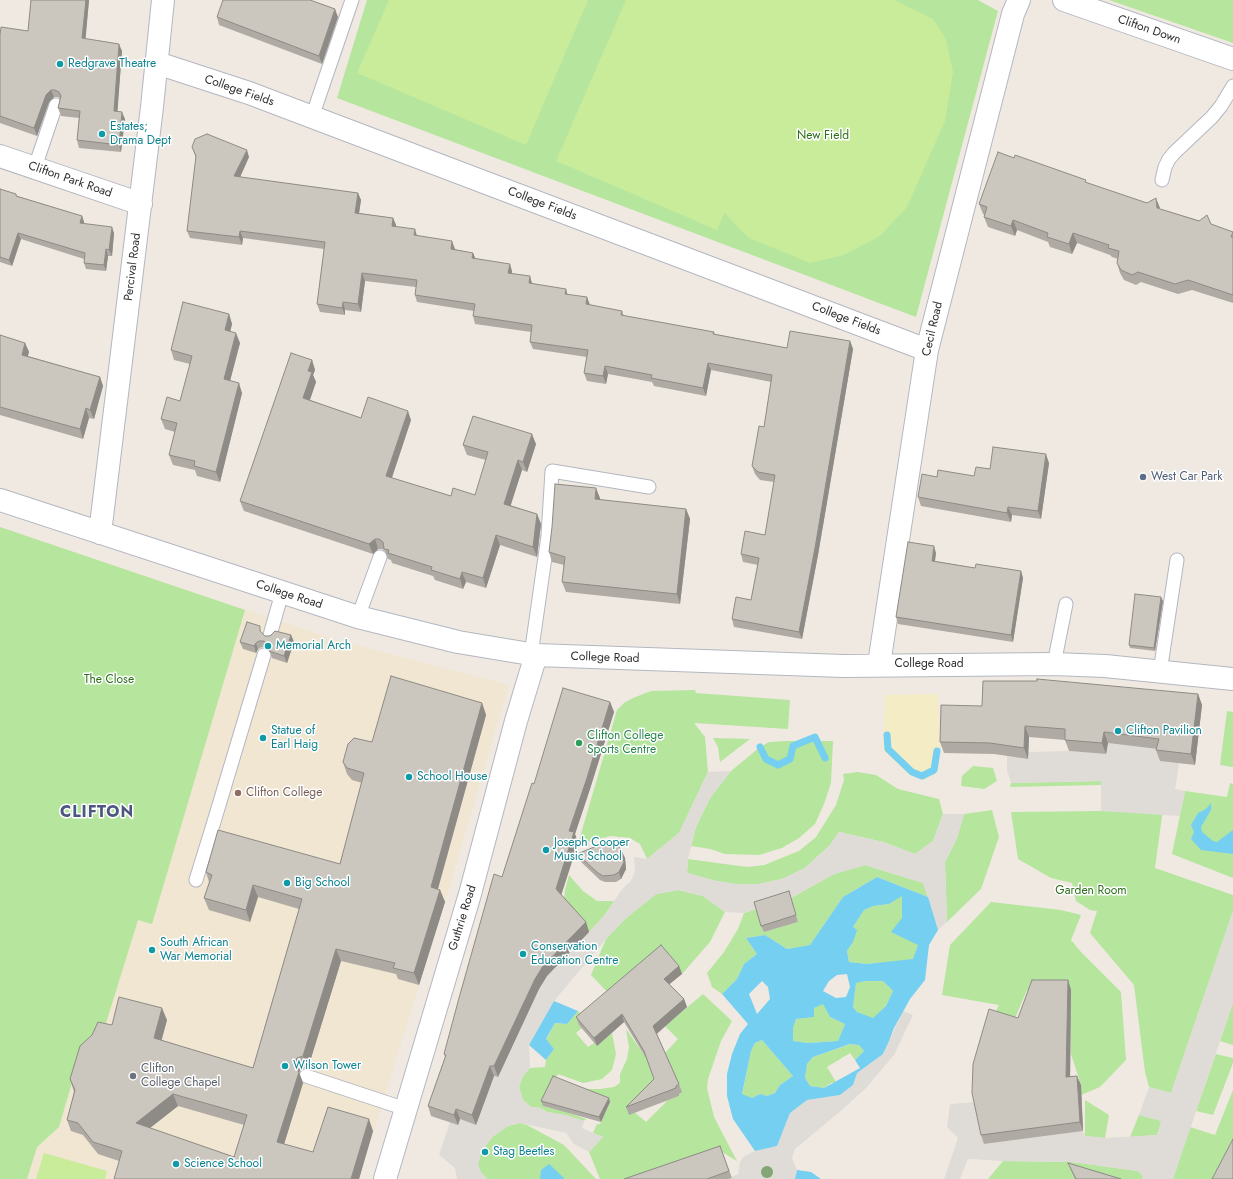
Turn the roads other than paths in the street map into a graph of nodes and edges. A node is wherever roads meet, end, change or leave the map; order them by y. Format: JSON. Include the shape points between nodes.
{"nodes":[{"id":1,"x":163,"y":0,"type":"edge"},
{"id":2,"x":352,"y":0,"type":"edge"},
{"id":3,"x":1019,"y":0,"type":"edge"},
{"id":4,"x":1064,"y":0,"type":"edge"},
{"id":5,"x":1233,"y":59,"type":"edge"},
{"id":6,"x":157,"y":63,"type":"junction"},
{"id":7,"x":1233,"y":86,"type":"edge"},
{"id":8,"x":56,"y":105,"type":"edge"},
{"id":9,"x":312,"y":117,"type":"junction"},
{"id":10,"x":0,"y":156,"type":"edge"},
{"id":11,"x":35,"y":168,"type":"junction"},
{"id":12,"x":1162,"y":180,"type":"dead end"},
{"id":13,"x":141,"y":204,"type":"junction"},
{"id":14,"x":927,"y":350,"type":"junction"},
{"id":15,"x":649,"y":487,"type":"dead end"},
{"id":16,"x":0,"y":500,"type":"edge"},
{"id":17,"x":100,"y":533,"type":"junction"},
{"id":18,"x":380,"y":557,"type":"edge"},
{"id":19,"x":1177,"y":560,"type":"dead end"},
{"id":20,"x":282,"y":593,"type":"junction"},
{"id":21,"x":1066,"y":604,"type":"dead end"},
{"id":22,"x":358,"y":617,"type":"junction"},
{"id":23,"x":270,"y":635,"type":"edge"},
{"id":24,"x":264,"y":655,"type":"edge"},
{"id":25,"x":534,"y":655,"type":"junction"},
{"id":26,"x":879,"y":664,"type":"junction"},
{"id":27,"x":1054,"y":664,"type":"junction"},
{"id":28,"x":1160,"y":672,"type":"junction"},
{"id":29,"x":1233,"y":679,"type":"edge"},
{"id":30,"x":196,"y":880,"type":"dead end"},
{"id":31,"x":306,"y":1076,"type":"dead end"},
{"id":32,"x":406,"y":1109,"type":"junction"},
{"id":33,"x":385,"y":1179,"type":"edge"}],
"edges":[{"from":1,"to":6,"type":"street","name":"Percival Road"},
{"from":2,"to":9,"type":"lane"},
{"from":3,"to":14,"type":"street","name":"Cecil Road","via":[[1013,14]]},
{"from":4,"to":5,"type":"street","name":"Clifton Down"},
{"from":6,"to":9,"type":"street","name":"College Fields"},
{"from":6,"to":13,"type":"street","name":"Percival Road"},
{"from":7,"to":12,"type":"lane","via":[[1212,118],[1169,159]]},
{"from":8,"to":11,"type":"lane"},
{"from":9,"to":14,"type":"street","name":"College Fields"},
{"from":10,"to":11,"type":"street","name":"Clifton Park Road"},
{"from":11,"to":13,"type":"street","name":"Clifton Park Road"},
{"from":13,"to":17,"type":"street","name":"Percival Road"},
{"from":14,"to":26,"type":"street","name":"Cecil Road"},
{"from":15,"to":25,"type":"lane","via":[[552,471],[548,536]]},
{"from":16,"to":17,"type":"street","name":"College Road"},
{"from":17,"to":20,"type":"street","name":"College Road"},
{"from":18,"to":22,"type":"lane"},
{"from":19,"to":28,"type":"lane"},
{"from":20,"to":22,"type":"street","name":"College Road"},
{"from":20,"to":23,"type":"lane"},
{"from":21,"to":27,"type":"lane"},
{"from":22,"to":25,"type":"street","name":"College Road","via":[[458,642]]},
{"from":24,"to":30,"type":"lane"},
{"from":25,"to":26,"type":"street","name":"College Road","via":[[820,665]]},
{"from":25,"to":32,"type":"street","name":"Guthrie Road","via":[[470,894]]},
{"from":26,"to":27,"type":"street","name":"College Road"},
{"from":27,"to":28,"type":"street","name":"College Road"},
{"from":28,"to":29,"type":"street","name":"College Road"},
{"from":31,"to":32,"type":"lane"},
{"from":32,"to":33,"type":"street","name":"Guthrie Road"}]}
